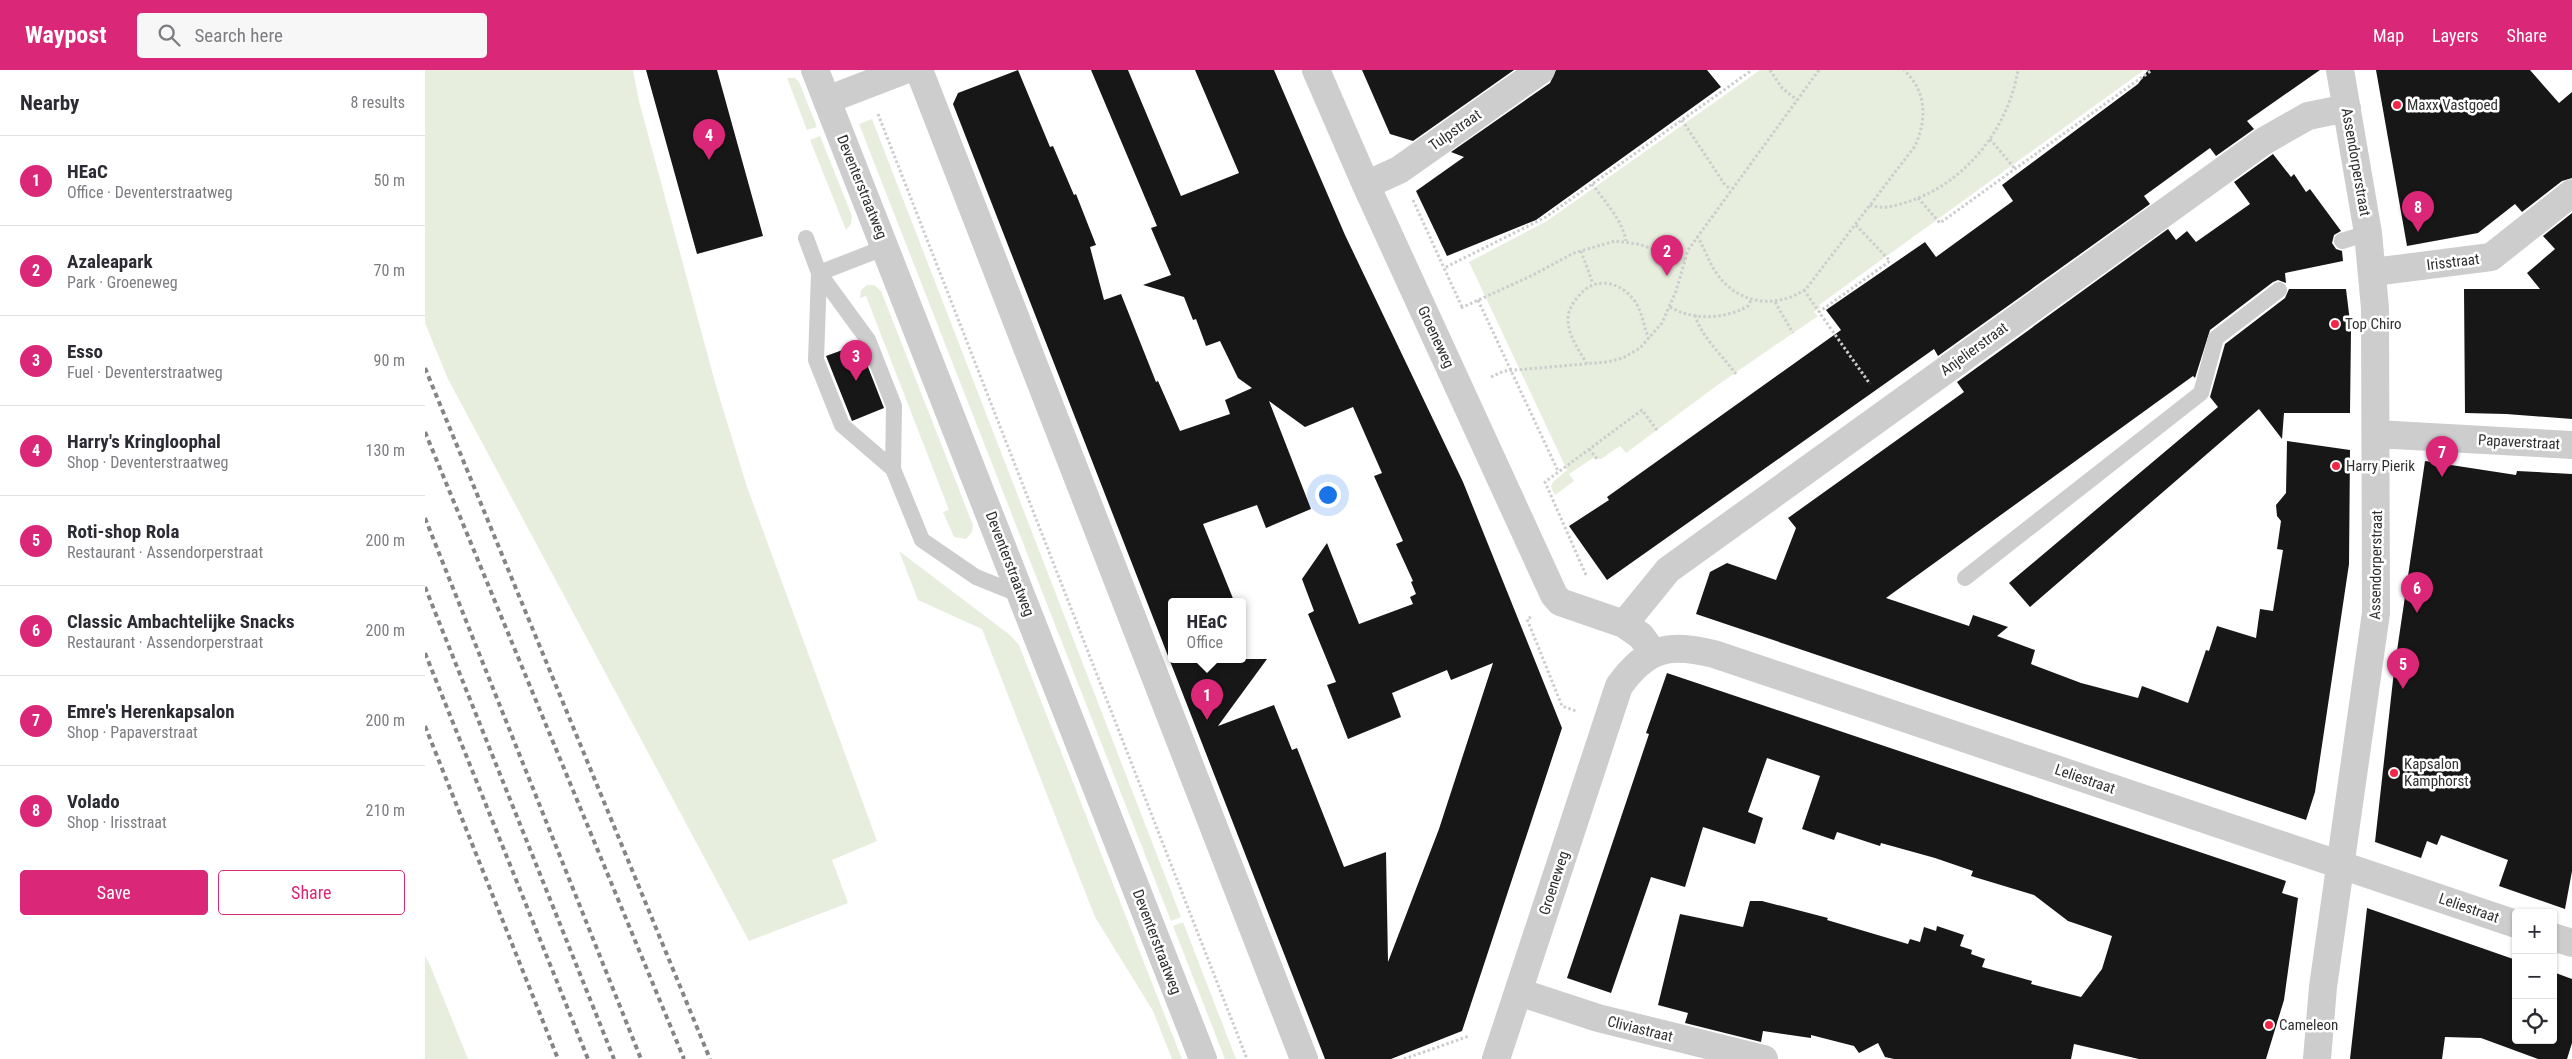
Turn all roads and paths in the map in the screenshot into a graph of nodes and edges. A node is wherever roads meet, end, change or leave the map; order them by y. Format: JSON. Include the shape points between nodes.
{"nodes":[{"id":1,"x":815,"y":70,"type":"edge"},
{"id":2,"x":905,"y":70,"type":"edge"},
{"id":3,"x":919,"y":70,"type":"edge"},
{"id":4,"x":1316,"y":70,"type":"edge"},
{"id":5,"x":1541,"y":70,"type":"edge"},
{"id":6,"x":1752,"y":70,"type":"edge"},
{"id":7,"x":1770,"y":70,"type":"edge"},
{"id":8,"x":1819,"y":70,"type":"edge"},
{"id":9,"x":1905,"y":70,"type":"edge"},
{"id":10,"x":2017,"y":70,"type":"edge"},
{"id":11,"x":2152,"y":70,"type":"edge"},
{"id":12,"x":2340,"y":70,"type":"edge"},
{"id":13,"x":867,"y":84,"type":"junction"},
{"id":14,"x":827,"y":100,"type":"junction"},
{"id":15,"x":1797,"y":100,"type":"junction"},
{"id":16,"x":2347,"y":108,"type":"junction"},
{"id":17,"x":1682,"y":120,"type":"junction"},
{"id":18,"x":1990,"y":139,"type":"junction"},
{"id":19,"x":2015,"y":169,"type":"junction"},
{"id":20,"x":1399,"y":170,"type":"junction"},
{"id":21,"x":1366,"y":184,"type":"junction"},
{"id":22,"x":1592,"y":184,"type":"junction"},
{"id":23,"x":1731,"y":189,"type":"junction"},
{"id":24,"x":2572,"y":193,"type":"edge"},
{"id":25,"x":1918,"y":198,"type":"junction"},
{"id":26,"x":1870,"y":205,"type":"junction"},
{"id":27,"x":1856,"y":225,"type":"junction"},
{"id":28,"x":2368,"y":233,"type":"junction"},
{"id":29,"x":1697,"y":236,"type":"junction"},
{"id":30,"x":806,"y":238,"type":"dead end"},
{"id":31,"x":1626,"y":241,"type":"junction"},
{"id":32,"x":2343,"y":241,"type":"dead end"},
{"id":33,"x":886,"y":247,"type":"junction"},
{"id":34,"x":1581,"y":251,"type":"junction"},
{"id":35,"x":1685,"y":260,"type":"junction"},
{"id":36,"x":1444,"y":268,"type":"junction"},
{"id":37,"x":2373,"y":272,"type":"junction"},
{"id":38,"x":819,"y":273,"type":"junction"},
{"id":39,"x":1593,"y":284,"type":"junction"},
{"id":40,"x":1804,"y":290,"type":"junction"},
{"id":41,"x":2279,"y":290,"type":"dead end"},
{"id":42,"x":1485,"y":297,"type":"dead end"},
{"id":43,"x":1478,"y":300,"type":"dead end"},
{"id":44,"x":1751,"y":300,"type":"junction"},
{"id":45,"x":1775,"y":302,"type":"junction"},
{"id":46,"x":1462,"y":307,"type":"dead end"},
{"id":47,"x":1669,"y":307,"type":"junction"},
{"id":48,"x":1819,"y":312,"type":"junction"},
{"id":49,"x":1695,"y":315,"type":"junction"},
{"id":50,"x":1793,"y":333,"type":"dead end"},
{"id":51,"x":1649,"y":339,"type":"junction"},
{"id":52,"x":1587,"y":364,"type":"junction"},
{"id":53,"x":1520,"y":371,"type":"dead end"},
{"id":54,"x":1736,"y":374,"type":"dead end"},
{"id":55,"x":1889,"y":410,"type":"junction"},
{"id":56,"x":1657,"y":430,"type":"dead end"},
{"id":57,"x":2376,"y":434,"type":"junction"},
{"id":58,"x":2572,"y":445,"type":"edge"},
{"id":59,"x":1589,"y":449,"type":"junction"},
{"id":60,"x":1597,"y":458,"type":"dead end"},
{"id":61,"x":893,"y":469,"type":"junction"},
{"id":62,"x":1558,"y":471,"type":"junction"},
{"id":63,"x":1587,"y":577,"type":"dead end"},
{"id":64,"x":1965,"y":578,"type":"dead end"},
{"id":65,"x":1021,"y":595,"type":"junction"},
{"id":66,"x":1560,"y":602,"type":"junction"},
{"id":67,"x":1624,"y":624,"type":"junction"},
{"id":68,"x":1654,"y":654,"type":"junction"},
{"id":69,"x":1608,"y":721,"type":"junction"},
{"id":70,"x":2341,"y":865,"type":"junction"},
{"id":71,"x":2512,"y":923,"type":"edge"},
{"id":72,"x":2557,"y":938,"type":"edge"},
{"id":73,"x":2572,"y":943,"type":"edge"},
{"id":74,"x":1519,"y":992,"type":"junction"},
{"id":75,"x":1499,"y":1052,"type":"edge"},
{"id":76,"x":1203,"y":1059,"type":"edge"},
{"id":77,"x":1247,"y":1059,"type":"edge"},
{"id":78,"x":1304,"y":1059,"type":"edge"},
{"id":79,"x":1404,"y":1059,"type":"edge"},
{"id":80,"x":1764,"y":1059,"type":"edge"},
{"id":81,"x":2317,"y":1059,"type":"edge"}],
"edges":[{"from":1,"to":14,"type":"street","name":"Deventerstraatweg"},
{"from":2,"to":13,"type":"street"},
{"from":3,"to":78,"type":"street"},
{"from":4,"to":21,"type":"street","name":"Groeneweg"},
{"from":5,"to":20,"type":"street","name":"Tulpstraat"},
{"from":6,"to":17,"type":"path"},
{"from":7,"to":15,"type":"path","via":[[1782,88]]},
{"from":8,"to":15,"type":"path"},
{"from":9,"to":26,"type":"path","via":[[1922,97],[1921,133],[1915,146]]},
{"from":10,"to":18,"type":"path","via":[[2007,107]]},
{"from":11,"to":19,"type":"path"},
{"from":12,"to":16,"type":"street","name":"Assendorperstraat"},
{"from":13,"to":14,"type":"street"},
{"from":13,"to":77,"type":"path"},
{"from":14,"to":33,"type":"street","name":"Deventerstraatweg"},
{"from":15,"to":23,"type":"path"},
{"from":16,"to":28,"type":"street","name":"Assendorperstraat"},
{"from":16,"to":55,"type":"street","name":"Anjelierstraat","via":[[2308,116],[2264,142]]},
{"from":17,"to":22,"type":"path"},
{"from":17,"to":23,"type":"path","via":[[1725,185]]},
{"from":18,"to":19,"type":"path"},
{"from":18,"to":25,"type":"path","via":[[1966,168],[1938,190]]},
{"from":19,"to":25,"type":"path","via":[[1941,223]]},
{"from":20,"to":21,"type":"street","name":"Tulpstraat"},
{"from":20,"to":36,"type":"path"},
{"from":21,"to":66,"type":"street","name":"Groeneweg"},
{"from":22,"to":31,"type":"path","via":[[1624,230]]},
{"from":22,"to":36,"type":"path","via":[[1546,217]]},
{"from":23,"to":29,"type":"path"},
{"from":24,"to":37,"type":"street","name":"Irisstraat","via":[[2491,257]]},
{"from":25,"to":26,"type":"path","via":[[1887,207]]},
{"from":26,"to":27,"type":"path"},
{"from":27,"to":40,"type":"path"},
{"from":27,"to":48,"type":"path","via":[[1891,261]]},
{"from":28,"to":32,"type":"lane"},
{"from":28,"to":37,"type":"street","name":"Assendorperstraat"},
{"from":29,"to":35,"type":"path"},
{"from":29,"to":44,"type":"path","via":[[1716,273]]},
{"from":30,"to":38,"type":"lane"},
{"from":31,"to":34,"type":"path"},
{"from":31,"to":35,"type":"path"},
{"from":33,"to":38,"type":"lane"},
{"from":33,"to":65,"type":"street","name":"Deventerstraatweg"},
{"from":34,"to":39,"type":"path"},
{"from":34,"to":42,"type":"path"},
{"from":35,"to":47,"type":"path"},
{"from":36,"to":46,"type":"path"},
{"from":37,"to":57,"type":"street","name":"Assendorperstraat"},
{"from":38,"to":61,"type":"lane","via":[[868,340],[894,406]]},
{"from":38,"to":61,"type":"lane","via":[[816,360],[842,425]]},
{"from":39,"to":51,"type":"path","via":[[1603,282],[1622,288],[1641,310]]},
{"from":39,"to":52,"type":"path","via":[[1575,301],[1568,318],[1571,335]]},
{"from":40,"to":45,"type":"path"},
{"from":40,"to":48,"type":"path"},
{"from":41,"to":64,"type":"lane","via":[[2216,338],[2201,393]]},
{"from":43,"to":62,"type":"path"},
{"from":44,"to":45,"type":"path"},
{"from":44,"to":49,"type":"path","via":[[1749,306],[1725,316]]},
{"from":45,"to":50,"type":"path"},
{"from":47,"to":49,"type":"path"},
{"from":47,"to":51,"type":"path","via":[[1662,323]]},
{"from":48,"to":55,"type":"path"},
{"from":49,"to":54,"type":"path","via":[[1709,341]]},
{"from":51,"to":52,"type":"path","via":[[1623,358]]},
{"from":52,"to":53,"type":"path"},
{"from":55,"to":67,"type":"street","name":"Anjelierstraat","via":[[1668,570]]},
{"from":56,"to":59,"type":"path","via":[[1642,410]]},
{"from":57,"to":58,"type":"street","name":"Papaverstraat"},
{"from":57,"to":70,"type":"street","name":"Assendorperstraat","via":[[2376,613]]},
{"from":59,"to":60,"type":"path"},
{"from":59,"to":62,"type":"path"},
{"from":61,"to":65,"type":"lane","via":[[922,540],[976,577]]},
{"from":62,"to":63,"type":"path","via":[[1545,482]]},
{"from":65,"to":76,"type":"street","name":"Deventerstraatweg"},
{"from":66,"to":67,"type":"street"},
{"from":66,"to":69,"type":"path","via":[[1527,619],[1562,706]]},
{"from":67,"to":68,"type":"street","via":[[1641,636]]},
{"from":68,"to":69,"type":"street","name":"Groeneweg","via":[[1634,666],[1619,686]]},
{"from":68,"to":70,"type":"street","name":"Leliestraat","via":[[1687,648],[1714,654]]},
{"from":69,"to":74,"type":"street","name":"Groeneweg"},
{"from":70,"to":71,"type":"street","name":"Leliestraat"},
{"from":70,"to":81,"type":"street","name":"Assendorperstraat","via":[[2323,987]]},
{"from":72,"to":73,"type":"street"},
{"from":74,"to":75,"type":"street","name":"Groeneweg"},
{"from":74,"to":80,"type":"street","name":"Cliviastraat","via":[[1598,1018]]},
{"from":75,"to":79,"type":"path","via":[[1468,1035]]}]}
